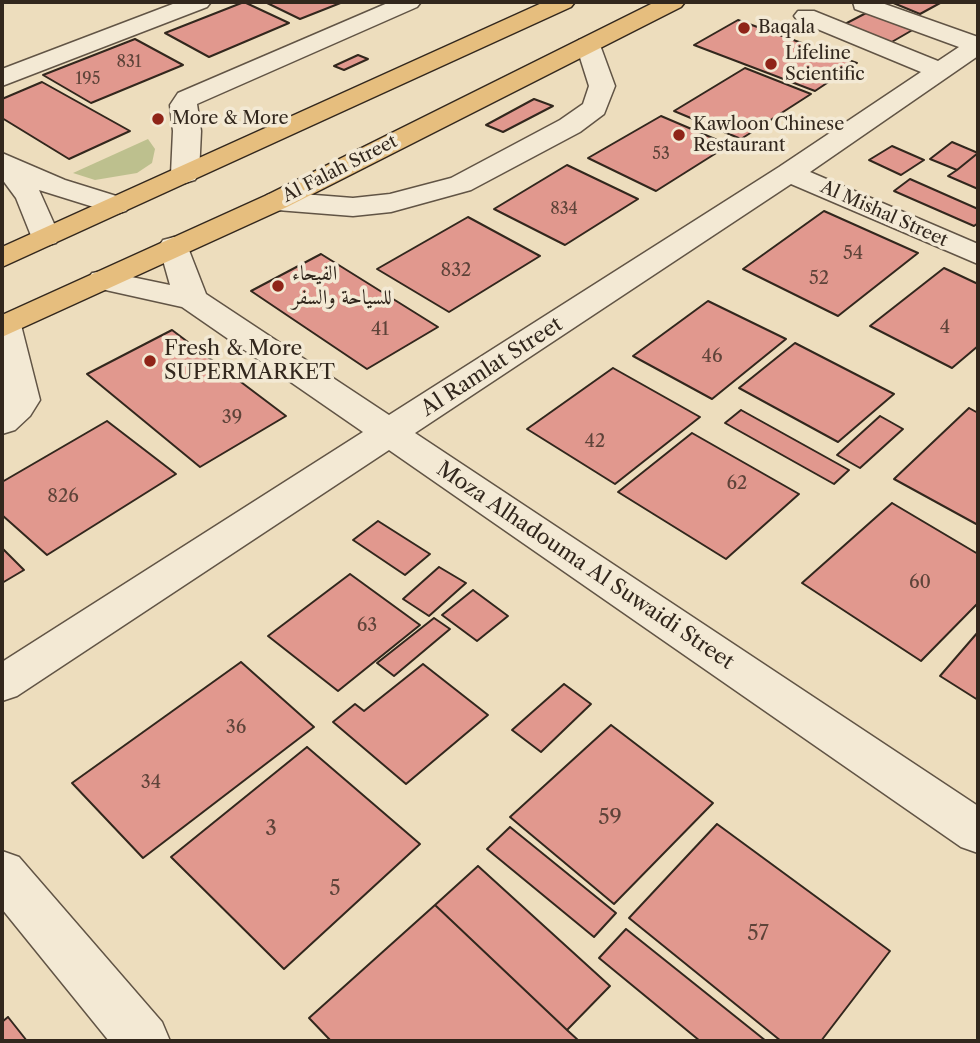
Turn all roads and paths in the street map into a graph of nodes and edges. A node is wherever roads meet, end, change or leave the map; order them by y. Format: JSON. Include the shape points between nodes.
{"nodes":[{"id":1,"x":199,"y":2,"type":"edge"},
{"id":2,"x":410,"y":2,"type":"edge"},
{"id":3,"x":563,"y":2,"type":"edge"},
{"id":4,"x":673,"y":2,"type":"edge"},
{"id":5,"x":830,"y":2,"type":"edge"},
{"id":6,"x":868,"y":3,"type":"edge"},
{"id":7,"x":942,"y":8,"type":"dead end"},
{"id":8,"x":806,"y":16,"type":"dead end"},
{"id":9,"x":588,"y":45,"type":"junction"},
{"id":10,"x":978,"y":45,"type":"edge"},
{"id":11,"x":941,"y":71,"type":"junction"},
{"id":12,"x":2,"y":78,"type":"edge"},
{"id":13,"x":3,"y":162,"type":"edge"},
{"id":14,"x":789,"y":173,"type":"junction"},
{"id":15,"x":185,"y":174,"type":"junction"},
{"id":16,"x":277,"y":201,"type":"junction"},
{"id":17,"x":116,"y":205,"type":"junction"},
{"id":18,"x":45,"y":237,"type":"junction"},
{"id":19,"x":174,"y":246,"type":"junction"},
{"id":20,"x":978,"y":255,"type":"edge"},
{"id":21,"x":2,"y":257,"type":"edge"},
{"id":22,"x":103,"y":280,"type":"junction"},
{"id":23,"x":193,"y":300,"type":"junction"},
{"id":24,"x":3,"y":326,"type":"edge"},
{"id":25,"x":2,"y":422,"type":"edge"},
{"id":26,"x":390,"y":434,"type":"junction"},
{"id":27,"x":2,"y":684,"type":"edge"},
{"id":28,"x":978,"y":832,"type":"edge"},
{"id":29,"x":2,"y":873,"type":"edge"},
{"id":30,"x":143,"y":1041,"type":"edge"}],
"edges":[{"from":1,"to":12,"type":"street"},
{"from":2,"to":15,"type":"street","via":[[187,99],[183,105]]},
{"from":3,"to":15,"type":"main road"},
{"from":4,"to":9,"type":"main road","name":"Al Falah Street"},
{"from":5,"to":6,"type":"street"},
{"from":6,"to":7,"type":"street","via":[[917,16]]},
{"from":6,"to":10,"type":"street"},
{"from":8,"to":11,"type":"street"},
{"from":9,"to":16,"type":"main road","name":"Al Falah Street"},
{"from":9,"to":16,"type":"street","via":[[602,86],[595,108],[461,184],[391,203],[353,207]]},
{"from":10,"to":11,"type":"street","name":"Al Ramlat Street"},
{"from":11,"to":14,"type":"street","name":"Al Ramlat Street"},
{"from":13,"to":17,"type":"street","via":[[55,186]]},
{"from":13,"to":18,"type":"street","via":[[30,197]]},
{"from":14,"to":20,"type":"street","name":"Al Mishal Street"},
{"from":14,"to":26,"type":"street","name":"Al Ramlat Street"},
{"from":15,"to":17,"type":"main road"},
{"from":16,"to":19,"type":"main road","name":"Al Falah Street"},
{"from":17,"to":18,"type":"main road"},
{"from":18,"to":21,"type":"main road"},
{"from":19,"to":22,"type":"main road","name":"Al Falah Street"},
{"from":19,"to":23,"type":"street"},
{"from":22,"to":23,"type":"street","name":"Moza Alhadouma Al Suwaidi Street"},
{"from":22,"to":24,"type":"main road","name":"Al Falah Street"},
{"from":23,"to":26,"type":"street","name":"Moza Alhadouma Al Suwaidi Street"},
{"from":24,"to":25,"type":"street","via":[[22,400]]},
{"from":26,"to":27,"type":"street","name":"Al Ramlat Street"},
{"from":26,"to":28,"type":"street","name":"Moza Alhadouma Al Suwaidi Street"},
{"from":29,"to":30,"type":"street"}]}
